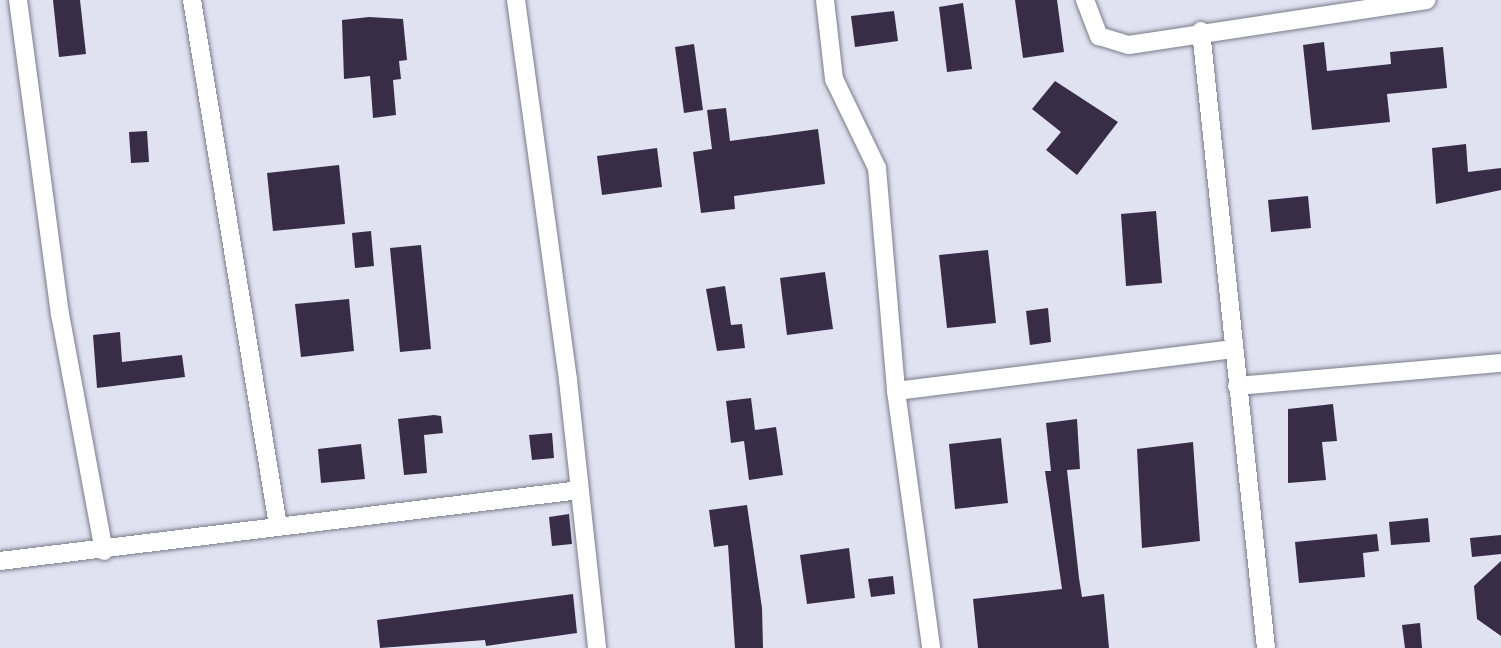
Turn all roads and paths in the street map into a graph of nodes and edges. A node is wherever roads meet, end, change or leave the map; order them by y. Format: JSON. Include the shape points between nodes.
{"nodes":[{"id":1,"x":18,"y":0,"type":"edge"},
{"id":2,"x":192,"y":0,"type":"edge"},
{"id":3,"x":516,"y":0,"type":"edge"},
{"id":4,"x":825,"y":0,"type":"edge"},
{"id":5,"x":1085,"y":0,"type":"edge"},
{"id":6,"x":1427,"y":0,"type":"edge"},
{"id":7,"x":1201,"y":32,"type":"junction"},
{"id":8,"x":1233,"y":349,"type":"junction"},
{"id":9,"x":1501,"y":363,"type":"edge"},
{"id":10,"x":1237,"y":386,"type":"junction"},
{"id":11,"x":896,"y":391,"type":"junction"},
{"id":12,"x":580,"y":490,"type":"junction"},
{"id":13,"x":278,"y":526,"type":"junction"},
{"id":14,"x":104,"y":551,"type":"junction"},
{"id":15,"x":0,"y":561,"type":"edge"},
{"id":16,"x":597,"y":648,"type":"edge"},
{"id":17,"x":931,"y":648,"type":"edge"},
{"id":18,"x":1266,"y":648,"type":"edge"}],
"edges":[{"from":1,"to":14,"type":"street","via":[[60,314]]},
{"from":2,"to":13,"type":"street"},
{"from":3,"to":12,"type":"street"},
{"from":4,"to":11,"type":"street","via":[[834,79],[877,168]]},
{"from":5,"to":7,"type":"street","via":[[1093,27],[1113,43]]},
{"from":6,"to":7,"type":"street"},
{"from":7,"to":8,"type":"street"},
{"from":8,"to":10,"type":"street"},
{"from":8,"to":11,"type":"street"},
{"from":9,"to":10,"type":"street"},
{"from":10,"to":18,"type":"street"},
{"from":11,"to":17,"type":"street"},
{"from":12,"to":13,"type":"street"},
{"from":12,"to":16,"type":"street"},
{"from":13,"to":14,"type":"street"},
{"from":14,"to":15,"type":"street"}]}
